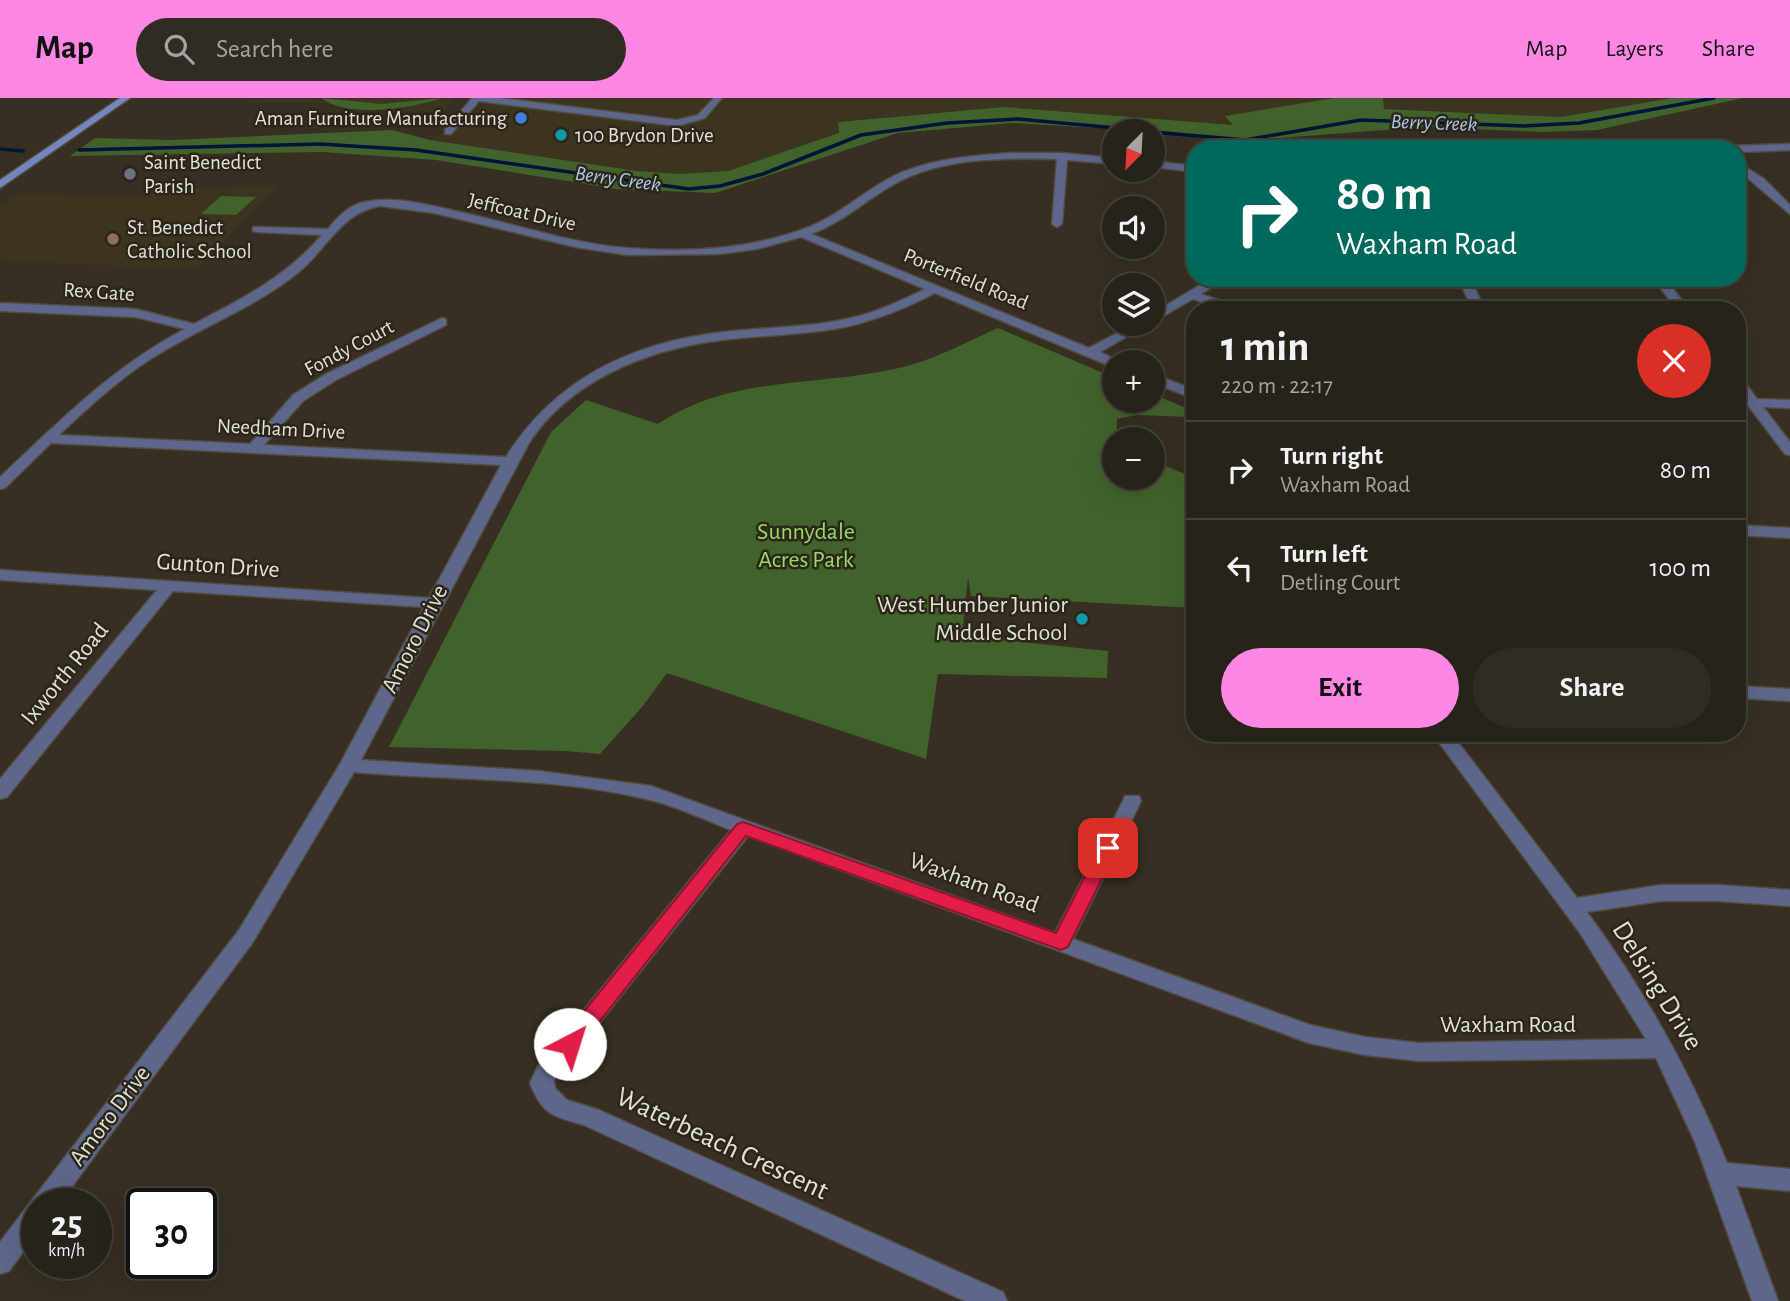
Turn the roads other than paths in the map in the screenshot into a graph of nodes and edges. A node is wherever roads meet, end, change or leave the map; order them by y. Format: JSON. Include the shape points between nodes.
{"nodes":[{"id":1,"x":126,"y":98,"type":"edge"},
{"id":2,"x":478,"y":98,"type":"edge"},
{"id":3,"x":718,"y":98,"type":"edge"},
{"id":4,"x":448,"y":132,"type":"dead end"},
{"id":5,"x":1790,"y":147,"type":"edge"},
{"id":6,"x":1746,"y":148,"type":"edge"},
{"id":7,"x":1062,"y":156,"type":"junction"},
{"id":8,"x":1102,"y":160,"type":"edge"},
{"id":9,"x":1166,"y":166,"type":"edge"},
{"id":10,"x":1186,"y":168,"type":"edge"},
{"id":11,"x":1746,"y":171,"type":"edge"},
{"id":12,"x":0,"y":185,"type":"edge"},
{"id":13,"x":1790,"y":211,"type":"edge"},
{"id":14,"x":1057,"y":224,"type":"dead end"},
{"id":15,"x":257,"y":229,"type":"dead end"},
{"id":16,"x":331,"y":232,"type":"junction"},
{"id":17,"x":802,"y":234,"type":"junction"},
{"id":18,"x":1208,"y":287,"type":"edge"},
{"id":19,"x":934,"y":289,"type":"junction"},
{"id":20,"x":1194,"y":296,"type":"junction"},
{"id":21,"x":1211,"y":301,"type":"edge"},
{"id":22,"x":0,"y":307,"type":"edge"},
{"id":23,"x":1165,"y":312,"type":"edge"},
{"id":24,"x":442,"y":322,"type":"dead end"},
{"id":25,"x":193,"y":327,"type":"junction"},
{"id":26,"x":1121,"y":336,"type":"edge"},
{"id":27,"x":1089,"y":353,"type":"junction"},
{"id":28,"x":1102,"y":358,"type":"edge"},
{"id":29,"x":1165,"y":383,"type":"edge"},
{"id":30,"x":1186,"y":391,"type":"edge"},
{"id":31,"x":1746,"y":394,"type":"edge"},
{"id":32,"x":1753,"y":403,"type":"junction"},
{"id":33,"x":1790,"y":404,"type":"edge"},
{"id":34,"x":50,"y":439,"type":"junction"},
{"id":35,"x":253,"y":449,"type":"junction"},
{"id":36,"x":1790,"y":452,"type":"edge"},
{"id":37,"x":510,"y":461,"type":"junction"},
{"id":38,"x":0,"y":485,"type":"edge"},
{"id":39,"x":1746,"y":530,"type":"edge"},
{"id":40,"x":1790,"y":533,"type":"edge"},
{"id":41,"x":0,"y":575,"type":"edge"},
{"id":42,"x":169,"y":586,"type":"junction"},
{"id":43,"x":433,"y":603,"type":"junction"},
{"id":44,"x":1746,"y":692,"type":"edge"},
{"id":45,"x":1790,"y":695,"type":"edge"},
{"id":46,"x":1448,"y":742,"type":"edge"},
{"id":47,"x":349,"y":765,"type":"junction"},
{"id":48,"x":0,"y":792,"type":"edge"},
{"id":49,"x":1132,"y":801,"type":"dead end"},
{"id":50,"x":743,"y":828,"type":"junction"},
{"id":51,"x":1790,"y":898,"type":"edge"},
{"id":52,"x":1571,"y":907,"type":"junction"},
{"id":53,"x":1061,"y":942,"type":"junction"},
{"id":54,"x":1663,"y":1048,"type":"junction"},
{"id":55,"x":1721,"y":1174,"type":"junction"},
{"id":56,"x":1790,"y":1180,"type":"edge"},
{"id":57,"x":56,"y":1188,"type":"edge"},
{"id":58,"x":21,"y":1234,"type":"edge"},
{"id":59,"x":0,"y":1262,"type":"edge"},
{"id":60,"x":994,"y":1301,"type":"edge"},
{"id":61,"x":1765,"y":1301,"type":"edge"}],
"edges":[{"from":1,"to":12,"type":"main road"},
{"from":2,"to":3,"type":"street","via":[[677,123],[699,120],[711,112]]},
{"from":2,"to":4,"type":"street"},
{"from":5,"to":6,"type":"street"},
{"from":7,"to":8,"type":"street","name":"Jeffcoat Drive"},
{"from":7,"to":14,"type":"street"},
{"from":7,"to":17,"type":"street","name":"Jeffcoat Drive","via":[[982,158],[923,170],[883,186],[846,213]]},
{"from":9,"to":10,"type":"street"},
{"from":11,"to":13,"type":"street"},
{"from":15,"to":16,"type":"street"},
{"from":16,"to":17,"type":"street","name":"Jeffcoat Drive","via":[[355,209],[390,202],[625,252],[716,251]]},
{"from":16,"to":25,"type":"street","name":"Jeffcoat Drive","via":[[280,281]]},
{"from":17,"to":19,"type":"street","name":"Porterfield Road"},
{"from":18,"to":20,"type":"street"},
{"from":19,"to":27,"type":"street","name":"Porterfield Road"},
{"from":19,"to":37,"type":"street","name":"Amoro Drive","via":[[864,318],[691,341],[622,362],[559,400]]},
{"from":20,"to":21,"type":"street"},
{"from":20,"to":23,"type":"street"},
{"from":22,"to":25,"type":"street","name":"Rex Gate","via":[[135,313]]},
{"from":24,"to":35,"type":"street","name":"Fondy Court","via":[[298,398]]},
{"from":25,"to":34,"type":"street","name":"Jeffcoat Drive","via":[[110,381]]},
{"from":26,"to":27,"type":"street"},
{"from":27,"to":28,"type":"street","name":"Porterfield Road"},
{"from":29,"to":30,"type":"street"},
{"from":31,"to":32,"type":"street"},
{"from":32,"to":33,"type":"street"},
{"from":32,"to":36,"type":"street"},
{"from":34,"to":35,"type":"street","name":"Needham Drive"},
{"from":34,"to":38,"type":"street","name":"Jeffcoat Drive"},
{"from":35,"to":37,"type":"street","name":"Needham Drive"},
{"from":37,"to":43,"type":"street","name":"Amoro Drive"},
{"from":39,"to":40,"type":"street"},
{"from":41,"to":42,"type":"street","name":"Gunton Drive"},
{"from":42,"to":43,"type":"street","name":"Gunton Drive"},
{"from":42,"to":48,"type":"street","name":"Ixworth Road"},
{"from":43,"to":47,"type":"street","name":"Amoro Drive"},
{"from":44,"to":45,"type":"street"},
{"from":46,"to":52,"type":"street","name":"Delsing Drive"},
{"from":47,"to":50,"type":"street","name":"Waxham Road","via":[[607,783],[651,793]]},
{"from":47,"to":57,"type":"street","name":"Amoro Drive","via":[[246,936]]},
{"from":49,"to":53,"type":"street"},
{"from":50,"to":53,"type":"street","name":"Waxham Road"},
{"from":50,"to":60,"type":"street","name":"Waterbeach Crescent","via":[[546,1073],[541,1083],[545,1097],[556,1109],[591,1117]]},
{"from":51,"to":52,"type":"street","via":[[1661,893]]},
{"from":52,"to":54,"type":"street","name":"Delsing Drive"},
{"from":53,"to":54,"type":"street","name":"Waxham Road","via":[[1309,1034],[1365,1046],[1419,1052]]},
{"from":54,"to":55,"type":"street","name":"Delsing Drive"},
{"from":55,"to":56,"type":"street"},
{"from":55,"to":61,"type":"street","name":"Delsing Drive"},
{"from":58,"to":59,"type":"street"}]}
